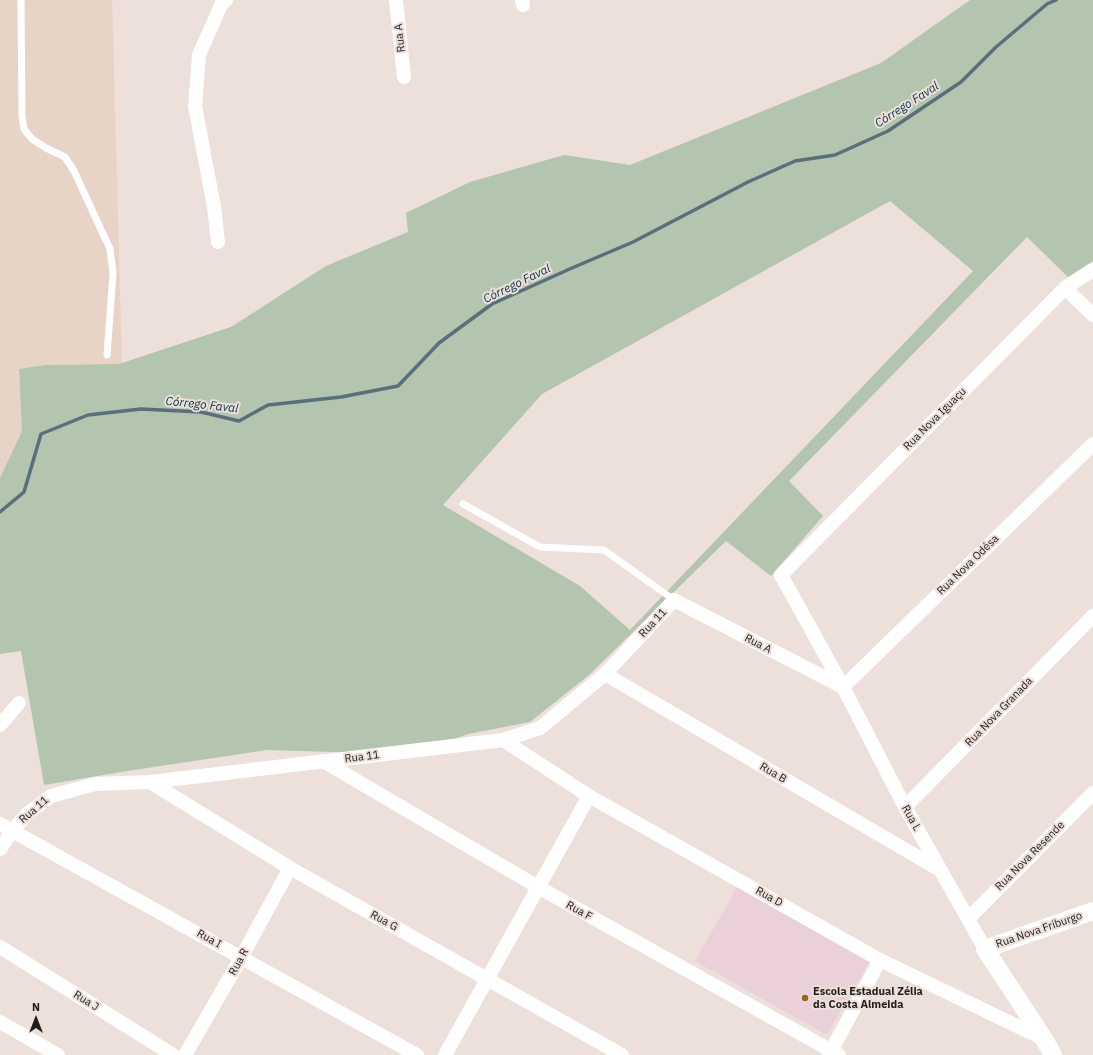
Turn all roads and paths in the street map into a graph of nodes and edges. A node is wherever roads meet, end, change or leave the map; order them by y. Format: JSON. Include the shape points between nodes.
{"nodes":[{"id":1,"x":21,"y":0,"type":"edge"},
{"id":2,"x":226,"y":0,"type":"edge"},
{"id":3,"x":396,"y":0,"type":"edge"},
{"id":4,"x":404,"y":77,"type":"dead end"},
{"id":5,"x":218,"y":242,"type":"dead end"},
{"id":6,"x":1093,"y":270,"type":"edge"},
{"id":7,"x":1065,"y":288,"type":"junction"},
{"id":8,"x":1093,"y":315,"type":"edge"},
{"id":9,"x":107,"y":355,"type":"dead end"},
{"id":10,"x":1093,"y":444,"type":"edge"},
{"id":11,"x":463,"y":504,"type":"dead end"},
{"id":12,"x":781,"y":575,"type":"joint"},
{"id":13,"x":674,"y":600,"type":"junction"},
{"id":14,"x":1093,"y":616,"type":"edge"},
{"id":15,"x":605,"y":674,"type":"junction"},
{"id":16,"x":843,"y":687,"type":"junction"},
{"id":17,"x":19,"y":703,"type":"dead end"},
{"id":18,"x":0,"y":725,"type":"edge"},
{"id":19,"x":503,"y":740,"type":"junction"},
{"id":20,"x":323,"y":761,"type":"junction"},
{"id":21,"x":150,"y":782,"type":"junction"},
{"id":22,"x":1093,"y":793,"type":"edge"},
{"id":23,"x":589,"y":796,"type":"junction"},
{"id":24,"x":905,"y":807,"type":"junction"},
{"id":25,"x":6,"y":827,"type":"edge"},
{"id":26,"x":0,"y":849,"type":"edge"},
{"id":27,"x":290,"y":868,"type":"junction"},
{"id":28,"x":941,"y":871,"type":"junction"},
{"id":29,"x":538,"y":888,"type":"junction"},
{"id":30,"x":1093,"y":911,"type":"edge"},
{"id":31,"x":968,"y":919,"type":"junction"},
{"id":32,"x":0,"y":947,"type":"edge"},
{"id":33,"x":985,"y":949,"type":"junction"},
{"id":34,"x":241,"y":958,"type":"junction"},
{"id":35,"x":880,"y":960,"type":"junction"},
{"id":36,"x":487,"y":979,"type":"junction"},
{"id":37,"x":0,"y":1022,"type":"edge"},
{"id":38,"x":1044,"y":1039,"type":"junction"},
{"id":39,"x":833,"y":1054,"type":"edge"},
{"id":40,"x":58,"y":1055,"type":"edge"},
{"id":41,"x":173,"y":1055,"type":"edge"},
{"id":42,"x":185,"y":1055,"type":"edge"},
{"id":43,"x":417,"y":1055,"type":"edge"},
{"id":44,"x":445,"y":1055,"type":"edge"},
{"id":45,"x":622,"y":1055,"type":"edge"},
{"id":46,"x":1053,"y":1055,"type":"edge"}],
"edges":[{"from":1,"to":9,"type":"lane","via":[[24,129],[32,139],[65,157],[110,249],[114,273]]},
{"from":2,"to":5,"type":"street","via":[[199,55],[196,106]]},
{"from":3,"to":4,"type":"street","name":"Rua A"},
{"from":6,"to":7,"type":"street","name":"Rua Nova Iguaçu"},
{"from":7,"to":8,"type":"street"},
{"from":7,"to":12,"type":"street","name":"Rua Nova Iguaçu"},
{"from":10,"to":16,"type":"street","name":"Rua Nova Odésa"},
{"from":11,"to":13,"type":"lane","via":[[540,547],[604,550]]},
{"from":12,"to":16,"type":"street","name":"Rua L"},
{"from":13,"to":15,"type":"street","name":"Rua 11"},
{"from":13,"to":16,"type":"street","name":"Rua A"},
{"from":14,"to":24,"type":"street","name":"Rua Nova Granada"},
{"from":15,"to":19,"type":"street","name":"Rua 11","via":[[540,728]]},
{"from":15,"to":28,"type":"street","name":"Rua B"},
{"from":16,"to":24,"type":"street","name":"Rua L"},
{"from":17,"to":18,"type":"street"},
{"from":19,"to":20,"type":"street","name":"Rua 11"},
{"from":19,"to":23,"type":"street","name":"Rua D"},
{"from":20,"to":21,"type":"street","name":"Rua 11"},
{"from":20,"to":29,"type":"street","name":"Rua F"},
{"from":21,"to":25,"type":"street","name":"Rua 11","via":[[95,784],[51,796]]},
{"from":21,"to":27,"type":"street","name":"Rua G"},
{"from":22,"to":31,"type":"street","name":"Rua Nova Resende"},
{"from":23,"to":29,"type":"street"},
{"from":23,"to":35,"type":"street","name":"Rua D"},
{"from":24,"to":28,"type":"street","name":"Rua L"},
{"from":25,"to":26,"type":"street","name":"Rua 11"},
{"from":25,"to":34,"type":"street","name":"Rua I"},
{"from":27,"to":34,"type":"street","name":"Rua R"},
{"from":27,"to":36,"type":"street","name":"Rua G"},
{"from":28,"to":31,"type":"street","name":"Rua L"},
{"from":29,"to":36,"type":"street"},
{"from":29,"to":39,"type":"street","name":"Rua F"},
{"from":30,"to":33,"type":"street","name":"Rua Nova Friburgo"},
{"from":31,"to":33,"type":"street","name":"Rua L"},
{"from":32,"to":41,"type":"street","name":"Rua J"},
{"from":33,"to":38,"type":"street","name":"Rua L"},
{"from":34,"to":42,"type":"street","name":"Rua R"},
{"from":34,"to":43,"type":"street","name":"Rua I"},
{"from":35,"to":38,"type":"street","name":"Rua D"},
{"from":35,"to":39,"type":"street"},
{"from":36,"to":44,"type":"street"},
{"from":36,"to":45,"type":"street","name":"Rua G"},
{"from":37,"to":40,"type":"street"},
{"from":38,"to":46,"type":"street","name":"Rua L"}]}
